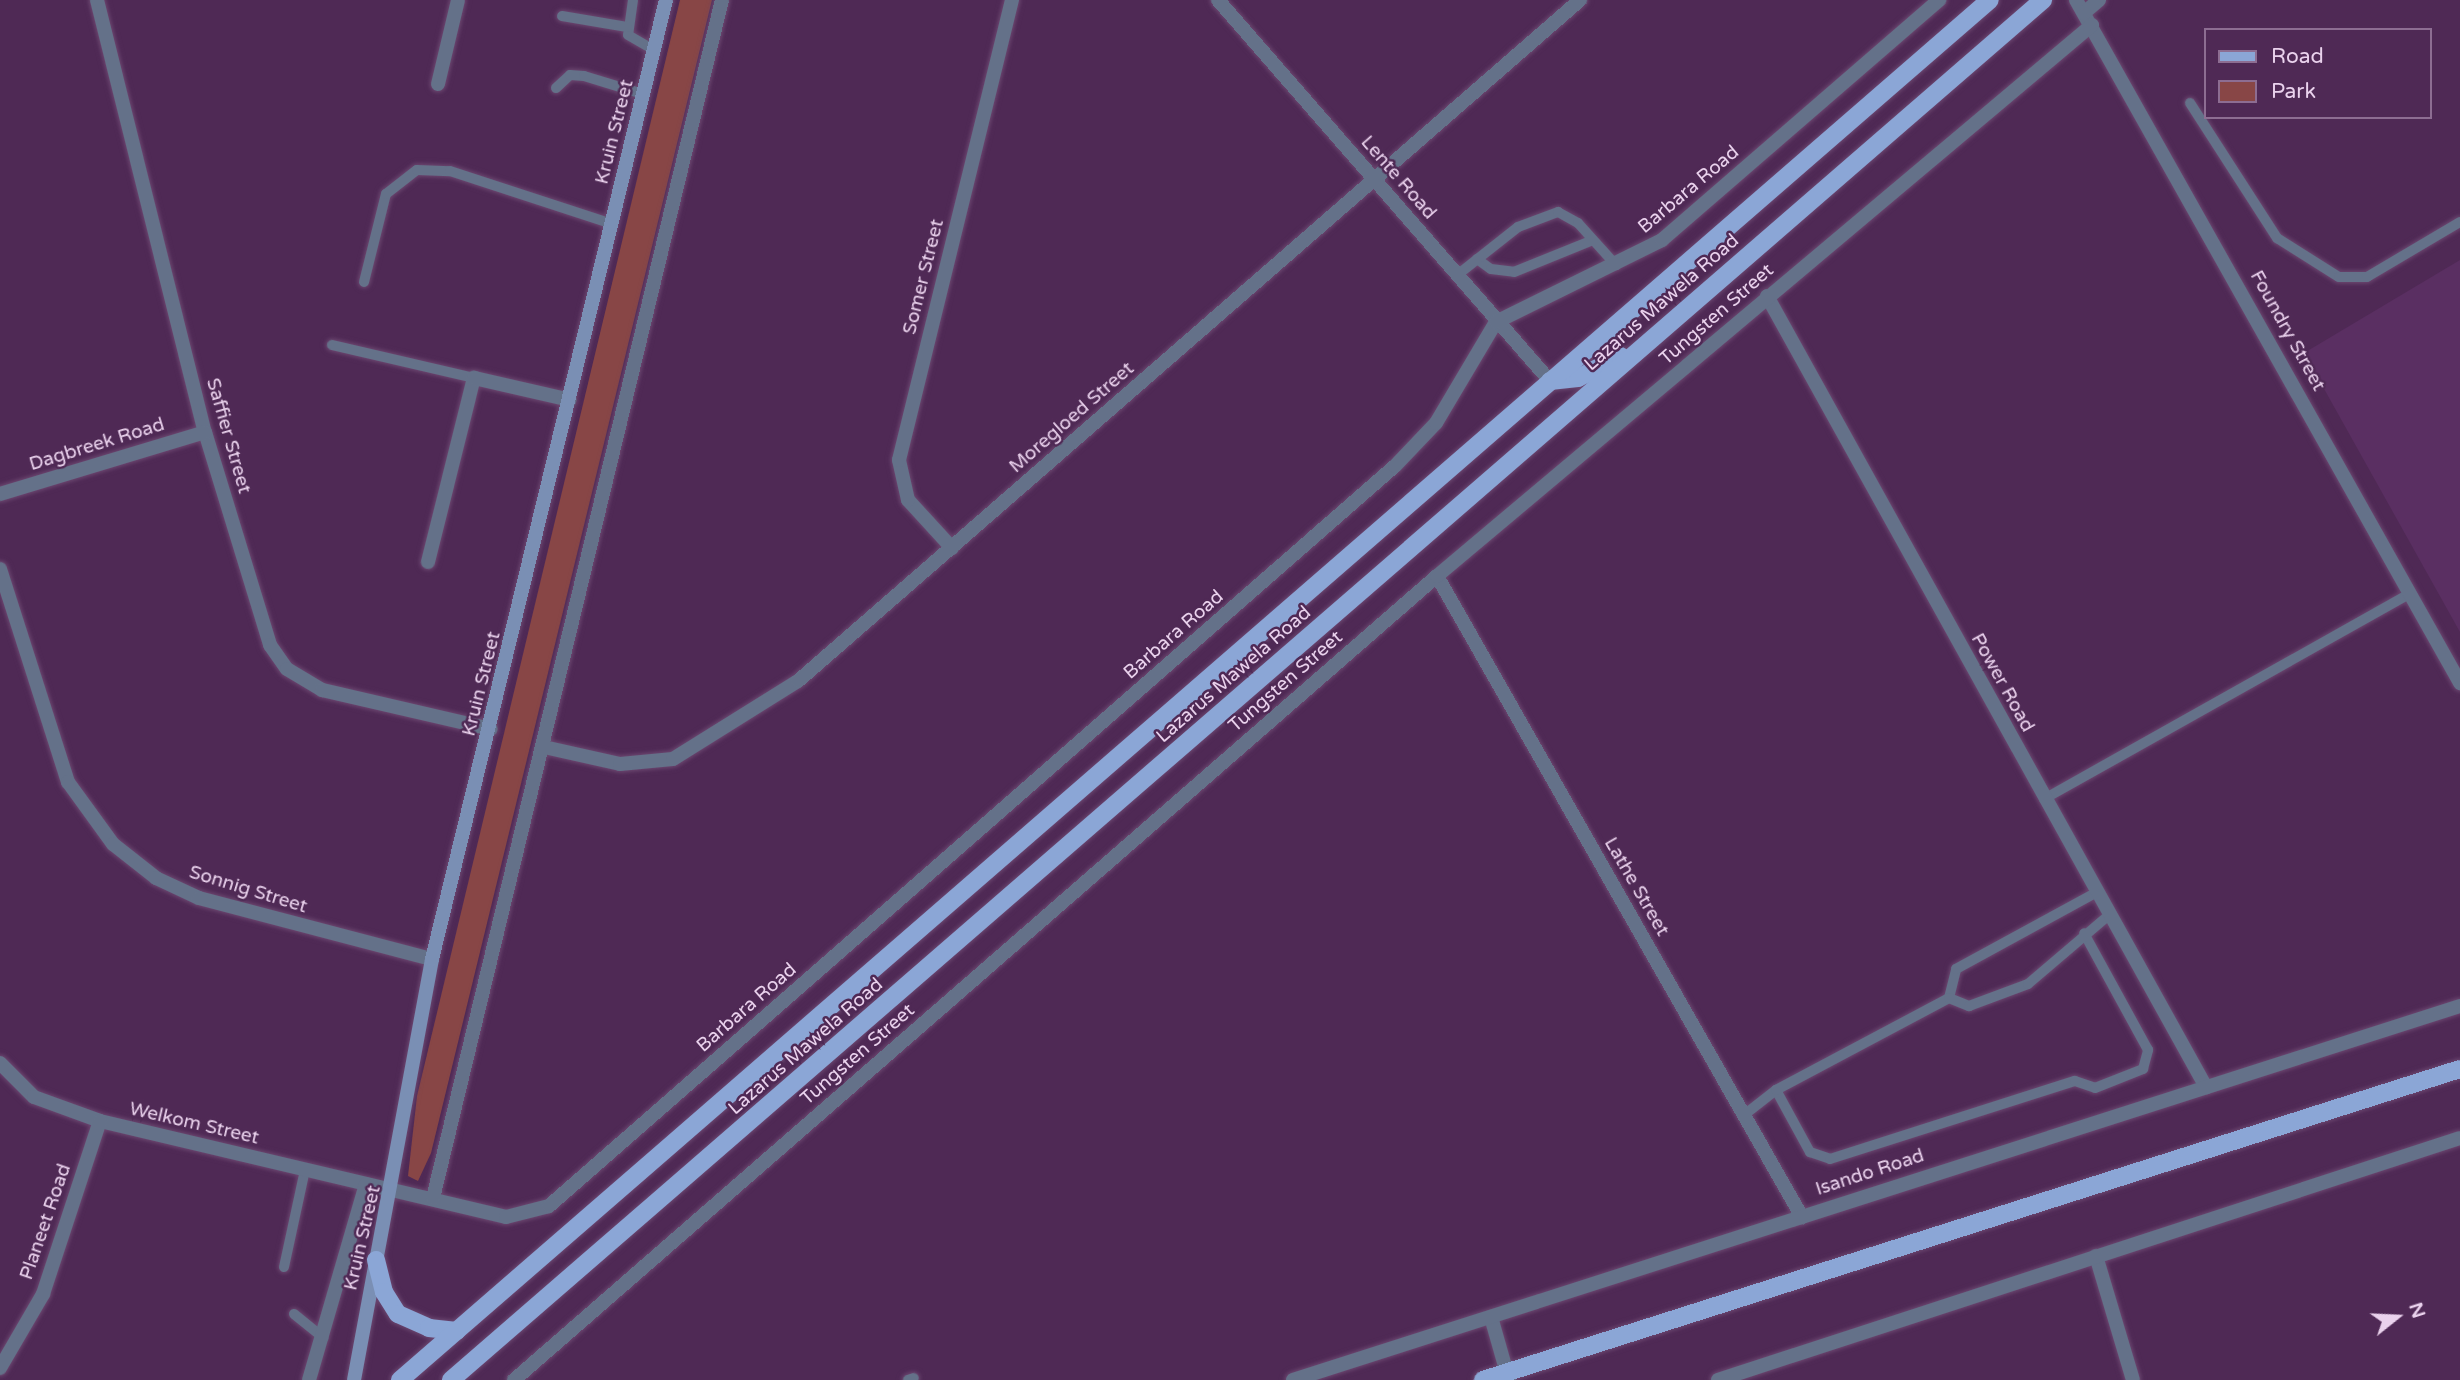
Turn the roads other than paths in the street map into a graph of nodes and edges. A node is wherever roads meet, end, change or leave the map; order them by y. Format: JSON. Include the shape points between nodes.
{"nodes":[{"id":1,"x":97,"y":0,"type":"edge"},
{"id":2,"x":458,"y":0,"type":"edge"},
{"id":3,"x":633,"y":0,"type":"edge"},
{"id":4,"x":666,"y":0,"type":"edge"},
{"id":5,"x":722,"y":0,"type":"edge"},
{"id":6,"x":1012,"y":0,"type":"edge"},
{"id":7,"x":1218,"y":0,"type":"edge"},
{"id":8,"x":1580,"y":0,"type":"edge"},
{"id":9,"x":1938,"y":0,"type":"edge"},
{"id":10,"x":1990,"y":0,"type":"edge"},
{"id":11,"x":2043,"y":0,"type":"edge"},
{"id":12,"x":2099,"y":0,"type":"edge"},
{"id":13,"x":2084,"y":13,"type":"edge"},
{"id":14,"x":562,"y":16,"type":"dead end"},
{"id":15,"x":627,"y":27,"type":"junction"},
{"id":16,"x":654,"y":50,"type":"junction"},
{"id":17,"x":438,"y":84,"type":"dead end"},
{"id":18,"x":556,"y":88,"type":"dead end"},
{"id":19,"x":643,"y":94,"type":"junction"},
{"id":20,"x":2190,"y":103,"type":"dead end"},
{"id":21,"x":1374,"y":181,"type":"junction"},
{"id":22,"x":2460,"y":222,"type":"edge"},
{"id":23,"x":612,"y":224,"type":"junction"},
{"id":24,"x":1593,"y":240,"type":"junction"},
{"id":25,"x":1477,"y":258,"type":"junction"},
{"id":26,"x":1616,"y":265,"type":"junction"},
{"id":27,"x":1456,"y":276,"type":"junction"},
{"id":28,"x":363,"y":282,"type":"dead end"},
{"id":29,"x":1767,"y":296,"type":"junction"},
{"id":30,"x":1496,"y":322,"type":"junction"},
{"id":31,"x":1660,"y":333,"type":"junction"},
{"id":32,"x":332,"y":345,"type":"dead end"},
{"id":33,"x":474,"y":378,"type":"junction"},
{"id":34,"x":1550,"y":380,"type":"junction"},
{"id":35,"x":570,"y":400,"type":"junction"},
{"id":36,"x":205,"y":432,"type":"junction"},
{"id":37,"x":0,"y":494,"type":"edge"},
{"id":38,"x":952,"y":548,"type":"junction"},
{"id":39,"x":428,"y":562,"type":"dead end"},
{"id":40,"x":0,"y":569,"type":"edge"},
{"id":41,"x":1437,"y":576,"type":"junction"},
{"id":42,"x":2410,"y":594,"type":"junction"},
{"id":43,"x":2460,"y":683,"type":"edge"},
{"id":44,"x":491,"y":729,"type":"junction"},
{"id":45,"x":544,"y":747,"type":"junction"},
{"id":46,"x":2044,"y":799,"type":"junction"},
{"id":47,"x":2096,"y":892,"type":"junction"},
{"id":48,"x":2109,"y":915,"type":"junction"},
{"id":49,"x":2084,"y":933,"type":"junction"},
{"id":50,"x":432,"y":959,"type":"junction"},
{"id":51,"x":1949,"y":998,"type":"junction"},
{"id":52,"x":2460,"y":1006,"type":"edge"},
{"id":53,"x":0,"y":1063,"type":"edge"},
{"id":54,"x":2460,"y":1069,"type":"edge"},
{"id":55,"x":2206,"y":1087,"type":"junction"},
{"id":56,"x":1776,"y":1090,"type":"junction"},
{"id":57,"x":1744,"y":1115,"type":"junction"},
{"id":58,"x":100,"y":1121,"type":"junction"},
{"id":59,"x":2460,"y":1138,"type":"edge"},
{"id":60,"x":305,"y":1170,"type":"junction"},
{"id":61,"x":366,"y":1184,"type":"junction"},
{"id":62,"x":394,"y":1191,"type":"junction"},
{"id":63,"x":433,"y":1198,"type":"junction"},
{"id":64,"x":1802,"y":1217,"type":"junction"},
{"id":65,"x":2095,"y":1256,"type":"junction"},
{"id":66,"x":376,"y":1260,"type":"junction"},
{"id":67,"x":284,"y":1267,"type":"dead end"},
{"id":68,"x":294,"y":1314,"type":"dead end"},
{"id":69,"x":1491,"y":1317,"type":"junction"},
{"id":70,"x":457,"y":1331,"type":"junction"},
{"id":71,"x":324,"y":1338,"type":"junction"},
{"id":72,"x":0,"y":1368,"type":"edge"},
{"id":73,"x":1508,"y":1376,"type":"edge"},
{"id":74,"x":309,"y":1380,"type":"edge"},
{"id":75,"x":354,"y":1380,"type":"edge"},
{"id":76,"x":400,"y":1380,"type":"edge"},
{"id":77,"x":451,"y":1380,"type":"edge"},
{"id":78,"x":514,"y":1380,"type":"edge"},
{"id":79,"x":1293,"y":1380,"type":"edge"},
{"id":80,"x":1483,"y":1380,"type":"edge"},
{"id":81,"x":1718,"y":1380,"type":"edge"},
{"id":82,"x":2133,"y":1380,"type":"edge"}],
"edges":[{"from":1,"to":36,"type":"street","name":"Saffier Street"},
{"from":2,"to":17,"type":"street"},
{"from":3,"to":15,"type":"lane"},
{"from":4,"to":16,"type":"main road","name":"Kruin Street"},
{"from":5,"to":45,"type":"street"},
{"from":6,"to":38,"type":"street","name":"Somer Street","via":[[899,460],[908,500]]},
{"from":7,"to":21,"type":"street","name":"Lente Road"},
{"from":8,"to":21,"type":"street","name":"Moregloed Street"},
{"from":9,"to":26,"type":"street","name":"Barbara Road","via":[[1673,231]]},
{"from":10,"to":34,"type":"main road","name":"Lazarus Mawela Road"},
{"from":11,"to":31,"type":"main road","name":"Lazarus Mawela Road"},
{"from":12,"to":13,"type":"street","name":"Tungsten Street"},
{"from":13,"to":29,"type":"street","name":"Tungsten Street"},
{"from":13,"to":42,"type":"street","name":"Foundry Street"},
{"from":14,"to":15,"type":"lane"},
{"from":15,"to":16,"type":"lane","via":[[634,44]]},
{"from":16,"to":19,"type":"main road","name":"Kruin Street"},
{"from":18,"to":19,"type":"lane","via":[[570,75]]},
{"from":19,"to":23,"type":"main road","name":"Kruin Street"},
{"from":20,"to":22,"type":"lane","via":[[2277,237],[2339,277],[2367,277]]},
{"from":21,"to":27,"type":"street","name":"Lente Road"},
{"from":21,"to":38,"type":"street","name":"Moregloed Street"},
{"from":23,"to":28,"type":"lane","via":[[450,171],[417,170],[386,194]]},
{"from":23,"to":35,"type":"main road","name":"Kruin Street"},
{"from":24,"to":25,"type":"lane","via":[[1514,272],[1491,269]]},
{"from":24,"to":25,"type":"lane","via":[[1558,212],[1518,227]]},
{"from":24,"to":26,"type":"lane"},
{"from":25,"to":27,"type":"lane"},
{"from":26,"to":30,"type":"street","name":"Barbara Road"},
{"from":27,"to":30,"type":"street","name":"Lente Road"},
{"from":29,"to":41,"type":"street","name":"Tungsten Street"},
{"from":29,"to":46,"type":"street","name":"Power Road"},
{"from":30,"to":34,"type":"street","name":"Lente Road"},
{"from":30,"to":63,"type":"street","name":"Barbara Road","via":[[1436,424],[1395,466],[549,1206],[506,1217]]},
{"from":31,"to":34,"type":"main road","via":[[1593,372]]},
{"from":31,"to":77,"type":"main road","name":"Lazarus Mawela Road"},
{"from":32,"to":33,"type":"lane"},
{"from":33,"to":35,"type":"street"},
{"from":33,"to":39,"type":"street"},
{"from":34,"to":70,"type":"main road","name":"Lazarus Mawela Road"},
{"from":35,"to":44,"type":"main road","name":"Kruin Street"},
{"from":36,"to":37,"type":"street","name":"Dagbreek Road"},
{"from":36,"to":44,"type":"street","name":"Saffier Street","via":[[270,645],[287,669],[342,697]]},
{"from":38,"to":45,"type":"street","name":"Moregloed Street","via":[[798,681],[697,748],[633,765]]},
{"from":40,"to":50,"type":"street","name":"Sonnig Street","via":[[68,782],[113,844],[156,878],[199,898]]},
{"from":41,"to":57,"type":"street","name":"Lathe Street"},
{"from":41,"to":78,"type":"street","name":"Tungsten Street"},
{"from":42,"to":43,"type":"street","name":"Foundry Street"},
{"from":42,"to":46,"type":"lane"},
{"from":44,"to":50,"type":"main road","name":"Kruin Street"},
{"from":45,"to":63,"type":"street"},
{"from":46,"to":47,"type":"street","name":"Power Road"},
{"from":47,"to":48,"type":"street","name":"Power Road"},
{"from":47,"to":51,"type":"lane","via":[[1956,969]]},
{"from":48,"to":49,"type":"lane"},
{"from":48,"to":55,"type":"street","name":"Power Road"},
{"from":49,"to":51,"type":"lane","via":[[2028,984],[1969,1006]]},
{"from":49,"to":56,"type":"lane","via":[[2149,1058],[2143,1069],[2095,1088],[2075,1081],[1829,1159],[1810,1152]]},
{"from":50,"to":62,"type":"main road","name":"Kruin Street"},
{"from":51,"to":56,"type":"lane"},
{"from":52,"to":55,"type":"street","name":"Isando Road"},
{"from":53,"to":58,"type":"street","name":"Welkom Street","via":[[34,1097]]},
{"from":54,"to":73,"type":"main road"},
{"from":55,"to":64,"type":"street","name":"Isando Road"},
{"from":56,"to":57,"type":"lane"},
{"from":57,"to":64,"type":"street","name":"Lathe Street"},
{"from":58,"to":60,"type":"street","name":"Welkom Street"},
{"from":58,"to":72,"type":"street","name":"Planeet Road","via":[[43,1294]]},
{"from":59,"to":65,"type":"street"},
{"from":60,"to":61,"type":"street","name":"Welkom Street"},
{"from":60,"to":67,"type":"lane"},
{"from":61,"to":62,"type":"street","name":"Welkom Street"},
{"from":61,"to":71,"type":"street"},
{"from":62,"to":63,"type":"street","name":"Barbara Road"},
{"from":62,"to":66,"type":"main road","name":"Kruin Street"},
{"from":64,"to":69,"type":"street","name":"Isando Road"},
{"from":65,"to":81,"type":"street"},
{"from":65,"to":82,"type":"street"},
{"from":66,"to":70,"type":"main road","via":[[384,1292],[398,1314],[429,1328]]},
{"from":66,"to":75,"type":"main road","name":"Kruin Street"},
{"from":68,"to":71,"type":"lane"},
{"from":69,"to":73,"type":"street"},
{"from":69,"to":79,"type":"street","name":"Isando Road"},
{"from":70,"to":76,"type":"main road","name":"Lazarus Mawela Road"},
{"from":71,"to":74,"type":"street"},
{"from":73,"to":80,"type":"main road"}]}
